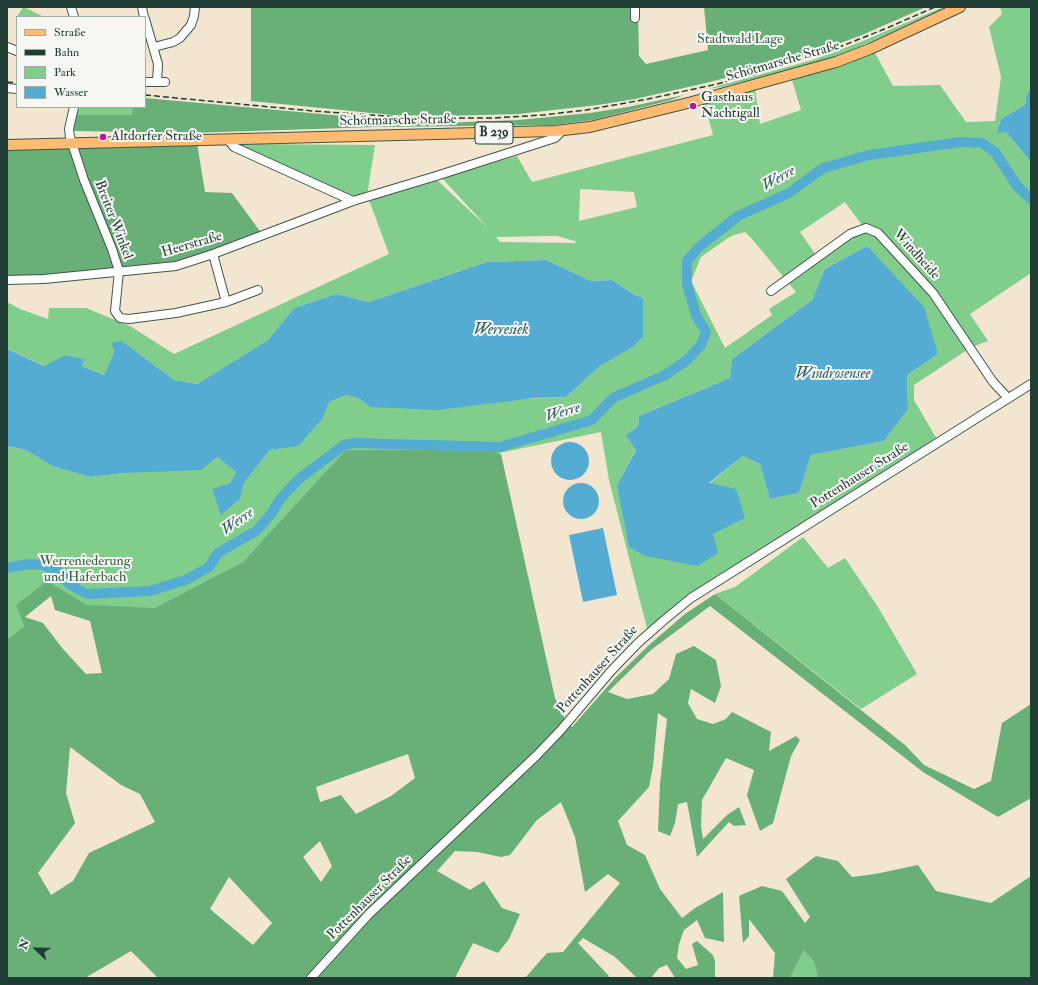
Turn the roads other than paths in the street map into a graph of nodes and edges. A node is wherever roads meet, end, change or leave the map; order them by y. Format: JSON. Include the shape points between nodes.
{"nodes":[{"id":1,"x":195,"y":7,"type":"edge"},
{"id":2,"x":635,"y":7,"type":"edge"},
{"id":3,"x":960,"y":7,"type":"edge"},
{"id":4,"x":635,"y":18,"type":"dead end"},
{"id":5,"x":146,"y":21,"type":"edge"},
{"id":6,"x":154,"y":47,"type":"junction"},
{"id":7,"x":146,"y":82,"type":"edge"},
{"id":8,"x":74,"y":108,"type":"edge"},
{"id":9,"x":562,"y":131,"type":"junction"},
{"id":10,"x":228,"y":140,"type":"junction"},
{"id":11,"x":72,"y":143,"type":"junction"},
{"id":12,"x":7,"y":145,"type":"edge"},
{"id":13,"x":353,"y":201,"type":"junction"},
{"id":14,"x":213,"y":254,"type":"junction"},
{"id":15,"x":119,"y":271,"type":"junction"},
{"id":16,"x":7,"y":280,"type":"edge"},
{"id":17,"x":258,"y":290,"type":"dead end"},
{"id":18,"x":771,"y":291,"type":"dead end"},
{"id":19,"x":226,"y":302,"type":"junction"},
{"id":20,"x":1031,"y":384,"type":"edge"},
{"id":21,"x":1008,"y":398,"type":"junction"},
{"id":22,"x":311,"y":978,"type":"edge"}],
"edges":[{"from":1,"to":6,"type":"street","via":[[191,25],[180,38]]},
{"from":2,"to":4,"type":"street"},
{"from":3,"to":9,"type":"main road","name":"Schötmarsche Straße","number":"B 239","via":[[870,49],[806,72],[622,120]]},
{"from":5,"to":6,"type":"street"},
{"from":6,"to":7,"type":"street","via":[[161,82]]},
{"from":8,"to":11,"type":"street","name":"Breiter Winkel","via":[[69,129]]},
{"from":9,"to":10,"type":"main road","name":"Schötmarsche Straße","number":"B 239"},
{"from":9,"to":13,"type":"street","name":"Heerstraße","via":[[555,138]]},
{"from":10,"to":11,"type":"main road","name":"Schötmarsche Straße","number":"B 239"},
{"from":10,"to":13,"type":"street","via":[[234,146]]},
{"from":11,"to":12,"type":"main road","name":"Schötmarsche Straße","number":"B 239"},
{"from":11,"to":15,"type":"street","name":"Breiter Winkel"},
{"from":13,"to":14,"type":"street","name":"Heerstraße"},
{"from":14,"to":15,"type":"street","name":"Heerstraße","via":[[176,266]]},
{"from":14,"to":19,"type":"street"},
{"from":15,"to":16,"type":"street","name":"Heerstraße"},
{"from":15,"to":19,"type":"street","name":"Breiter Winkel","via":[[114,311],[120,318],[176,313]]},
{"from":17,"to":19,"type":"street","name":"Breiter Winkel"},
{"from":18,"to":21,"type":"street","name":"Windheide","via":[[850,234],[866,228],[878,233],[933,293],[993,382]]},
{"from":20,"to":21,"type":"street","name":"Pottenhauser Straße"},
{"from":21,"to":22,"type":"street","name":"Pottenhauser Straße","via":[[691,598],[663,621],[611,671],[536,756],[369,914]]}]}
